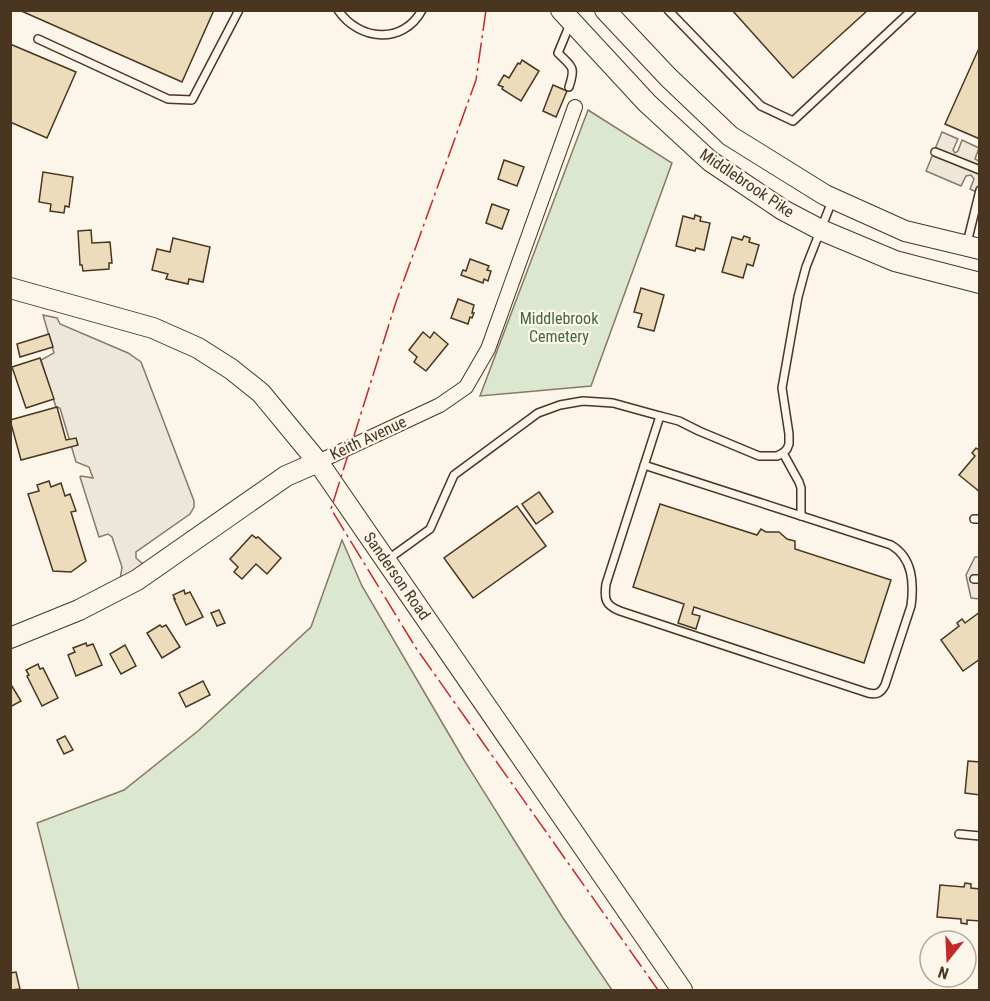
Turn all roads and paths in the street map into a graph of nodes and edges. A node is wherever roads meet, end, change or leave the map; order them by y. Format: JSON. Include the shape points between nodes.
{"nodes":[{"id":1,"x":239,"y":10,"type":"edge"},
{"id":2,"x":338,"y":10,"type":"edge"},
{"id":3,"x":422,"y":10,"type":"edge"},
{"id":4,"x":604,"y":10,"type":"edge"},
{"id":5,"x":668,"y":10,"type":"edge"},
{"id":6,"x":912,"y":10,"type":"edge"},
{"id":7,"x":566,"y":16,"type":"edge"},
{"id":8,"x":38,"y":39,"type":"dead end"},
{"id":9,"x":569,"y":87,"type":"dead end"},
{"id":10,"x":575,"y":107,"type":"dead end"},
{"id":11,"x":935,"y":152,"type":"dead end"},
{"id":12,"x":980,"y":170,"type":"edge"},
{"id":13,"x":980,"y":190,"type":"edge"},
{"id":14,"x":833,"y":199,"type":"junction"},
{"id":15,"x":821,"y":230,"type":"junction"},
{"id":16,"x":973,"y":248,"type":"edge"},
{"id":17,"x":980,"y":283,"type":"edge"},
{"id":18,"x":10,"y":288,"type":"edge"},
{"id":19,"x":660,"y":416,"type":"junction"},
{"id":20,"x":783,"y":453,"type":"junction"},
{"id":21,"x":318,"y":462,"type":"junction"},
{"id":22,"x":644,"y":465,"type":"junction"},
{"id":23,"x":801,"y":516,"type":"junction"},
{"id":24,"x":387,"y":560,"type":"junction"},
{"id":25,"x":10,"y":638,"type":"edge"},
{"id":26,"x":959,"y":834,"type":"dead end"},
{"id":27,"x":980,"y":836,"type":"edge"},
{"id":28,"x":682,"y":990,"type":"edge"}],
"edges":[{"from":1,"to":8,"type":"lane","via":[[192,100],[168,99]]},
{"from":2,"to":3,"type":"lane","via":[[358,29],[379,35],[398,33],[417,21]]},
{"from":4,"to":14,"type":"street","name":"Middlebrook Pike","via":[[730,136]]},
{"from":5,"to":6,"type":"lane","via":[[761,106],[793,121]]},
{"from":7,"to":9,"type":"lane","via":[[558,53],[574,72]]},
{"from":7,"to":15,"type":"street","name":"Middlebrook Pike","via":[[647,103],[710,161],[783,210]]},
{"from":10,"to":21,"type":"street","name":"Keith Avenue","via":[[489,349],[466,387],[440,405]]},
{"from":11,"to":12,"type":"lane"},
{"from":13,"to":16,"type":"lane"},
{"from":14,"to":15,"type":"lane"},
{"from":14,"to":16,"type":"street","name":"Middlebrook Pike","via":[[904,231]]},
{"from":15,"to":17,"type":"street","name":"Middlebrook Pike","via":[[895,261]]},
{"from":15,"to":20,"type":"lane","via":[[798,297],[782,388],[789,444]]},
{"from":18,"to":21,"type":"street","name":"Sanderson Road","via":[[153,328],[198,348],[261,393]]},
{"from":19,"to":20,"type":"lane","via":[[759,456]]},
{"from":19,"to":22,"type":"lane"},
{"from":19,"to":24,"type":"lane","via":[[583,401],[538,413],[454,475],[430,529]]},
{"from":20,"to":23,"type":"lane","via":[[801,488]]},
{"from":21,"to":24,"type":"street","name":"Sanderson Road"},
{"from":21,"to":25,"type":"street","name":"Keith Avenue","via":[[286,476],[137,580],[79,610]]},
{"from":22,"to":23,"type":"lane"},
{"from":22,"to":23,"type":"lane","via":[[606,584],[604,594],[612,608],[868,693],[882,692],[911,606],[912,588],[905,556],[891,545]]},
{"from":24,"to":28,"type":"street","name":"Sanderson Road"},
{"from":26,"to":27,"type":"lane"}]}
